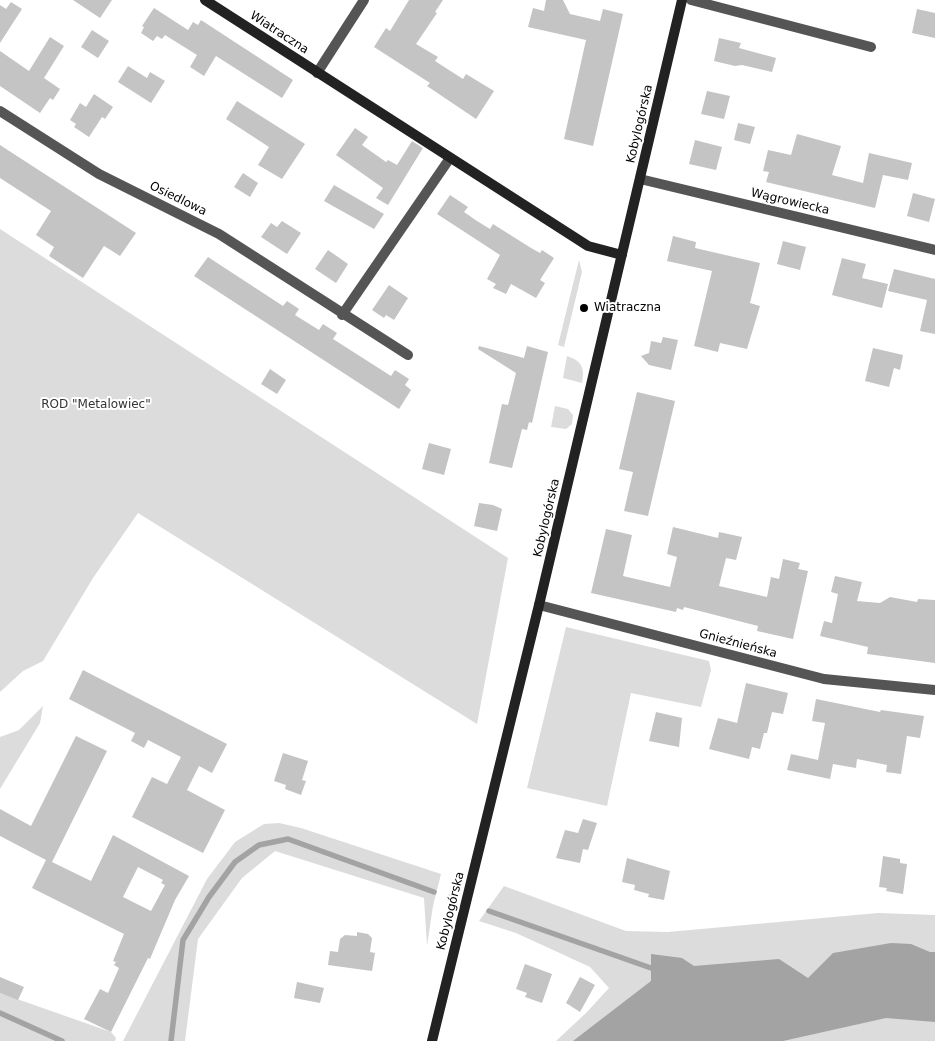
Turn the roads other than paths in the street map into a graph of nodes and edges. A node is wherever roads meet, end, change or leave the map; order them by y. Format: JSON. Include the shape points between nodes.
{"nodes":[{"id":1,"x":205,"y":0,"type":"edge"},
{"id":2,"x":364,"y":0,"type":"edge"},
{"id":3,"x":682,"y":0,"type":"edge"},
{"id":4,"x":691,"y":0,"type":"edge"},
{"id":5,"x":871,"y":46,"type":"dead end"},
{"id":6,"x":317,"y":73,"type":"junction"},
{"id":7,"x":0,"y":110,"type":"edge"},
{"id":8,"x":450,"y":158,"type":"junction"},
{"id":9,"x":640,"y":179,"type":"junction"},
{"id":10,"x":935,"y":250,"type":"edge"},
{"id":11,"x":622,"y":256,"type":"junction"},
{"id":12,"x":342,"y":314,"type":"junction"},
{"id":13,"x":408,"y":355,"type":"dead end"},
{"id":14,"x":539,"y":605,"type":"junction"},
{"id":15,"x":935,"y":690,"type":"edge"},
{"id":16,"x":432,"y":1041,"type":"edge"}],
"edges":[{"from":1,"to":6,"type":"street","name":"Wiatraczna"},
{"from":2,"to":6,"type":"street"},
{"from":3,"to":9,"type":"street","name":"Kobylogórska"},
{"from":4,"to":5,"type":"street"},
{"from":6,"to":8,"type":"street","name":"Wiatraczna"},
{"from":7,"to":12,"type":"street","name":"Osiedlowa","via":[[99,174],[219,234]]},
{"from":8,"to":11,"type":"street","name":"Wiatraczna","via":[[588,246]]},
{"from":8,"to":12,"type":"street"},
{"from":9,"to":10,"type":"street","name":"Wągrowiecka"},
{"from":9,"to":11,"type":"street","name":"Kobylogórska"},
{"from":11,"to":14,"type":"street","name":"Kobylogórska"},
{"from":12,"to":13,"type":"street","name":"Osiedlowa"},
{"from":14,"to":15,"type":"street","name":"Gnieźnieńska","via":[[824,679]]},
{"from":14,"to":16,"type":"street","name":"Kobylogórska"}]}
